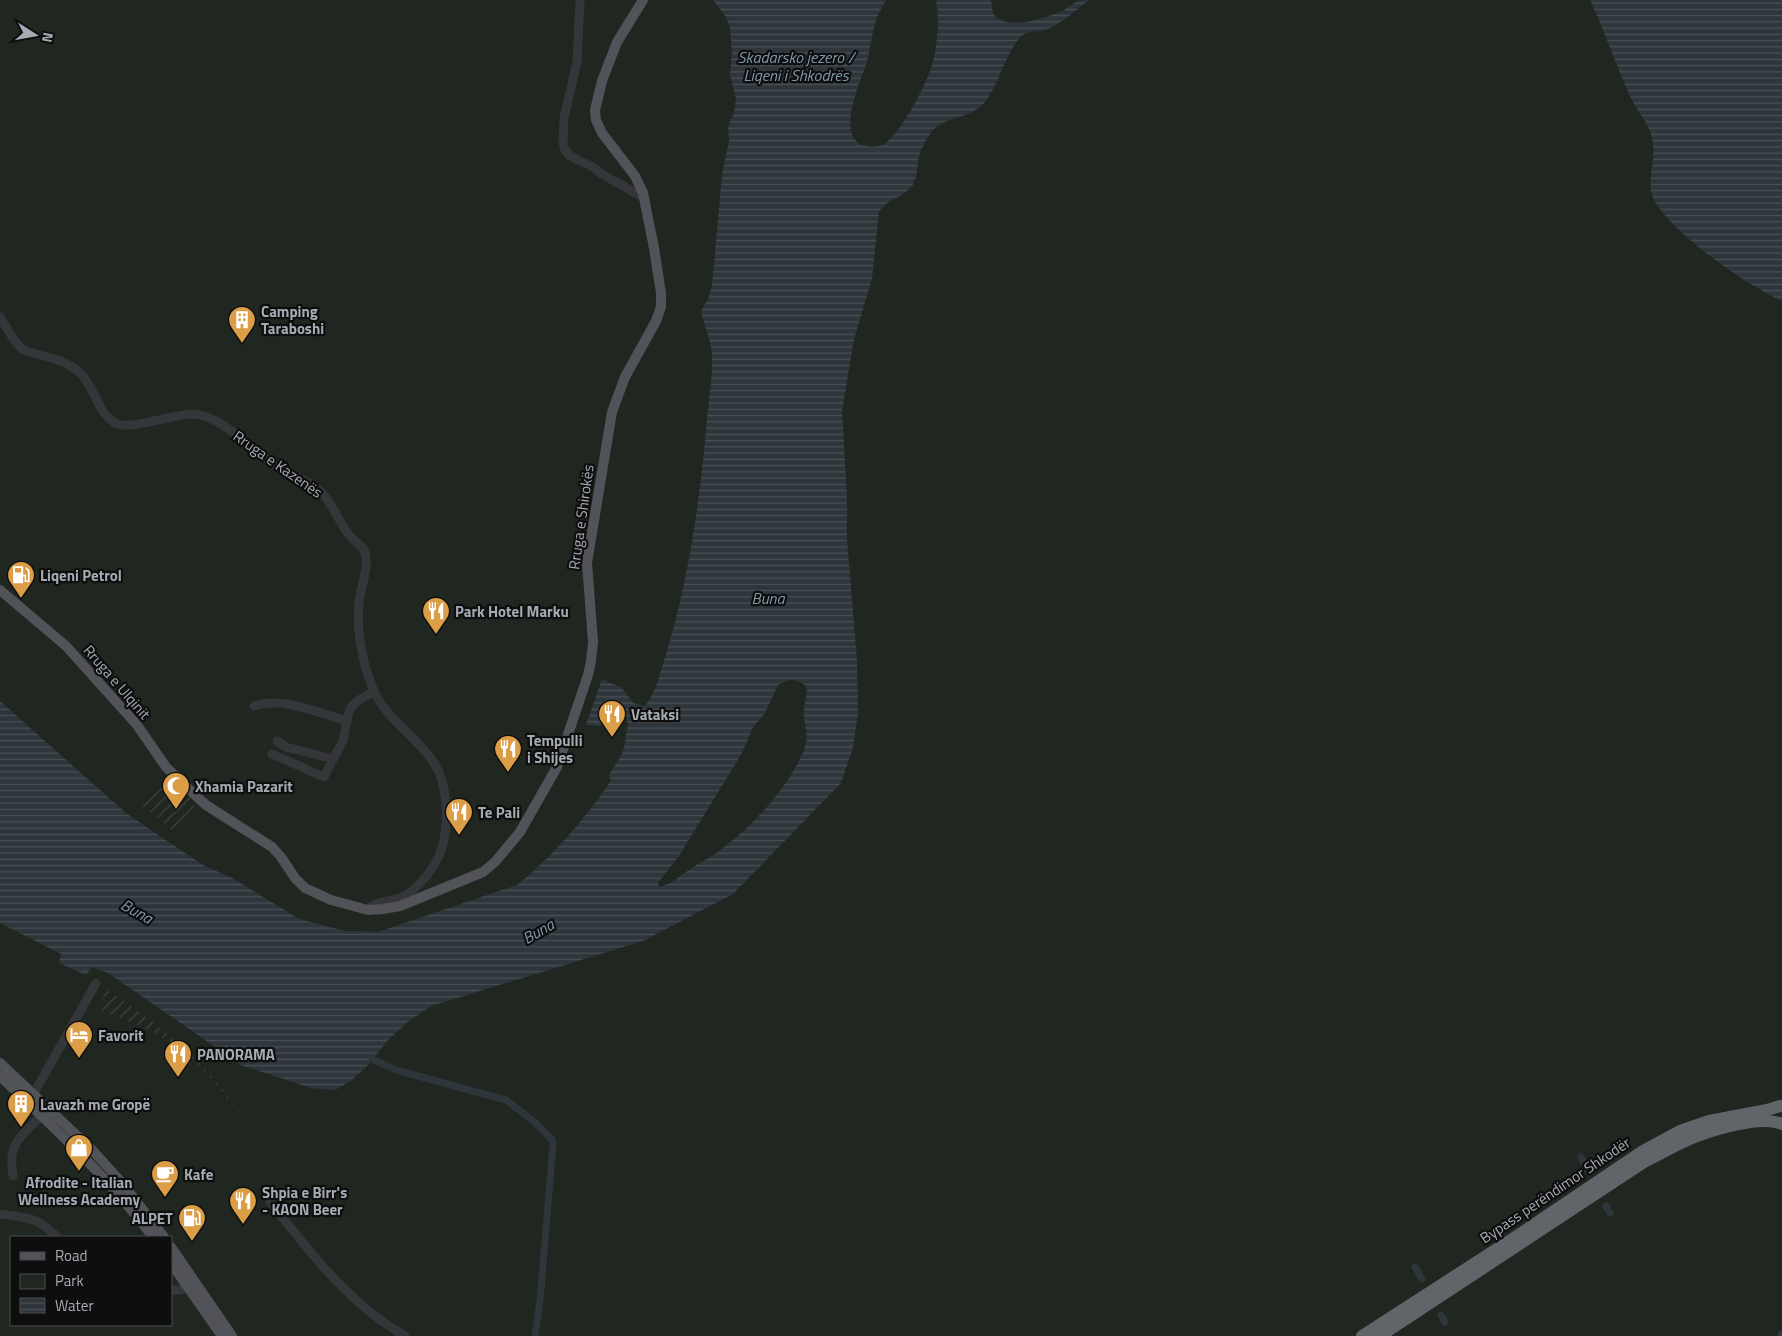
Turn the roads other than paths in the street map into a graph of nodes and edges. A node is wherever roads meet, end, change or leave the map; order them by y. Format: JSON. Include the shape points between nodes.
{"nodes":[{"id":1,"x":580,"y":0,"type":"edge"},
{"id":2,"x":643,"y":0,"type":"edge"},
{"id":3,"x":644,"y":194,"type":"junction"},
{"id":4,"x":0,"y":317,"type":"edge"},
{"id":5,"x":0,"y":590,"type":"edge"},
{"id":6,"x":374,"y":692,"type":"junction"},
{"id":7,"x":254,"y":706,"type":"dead end"},
{"id":8,"x":347,"y":721,"type":"junction"},
{"id":9,"x":277,"y":741,"type":"dead end"},
{"id":10,"x":272,"y":754,"type":"dead end"},
{"id":11,"x":333,"y":760,"type":"junction"},
{"id":12,"x":202,"y":802,"type":"joint"},
{"id":13,"x":368,"y":910,"type":"junction"},
{"id":14,"x":96,"y":983,"type":"dead end"},
{"id":15,"x":0,"y":1063,"type":"edge"},
{"id":16,"x":0,"y":1076,"type":"edge"},
{"id":17,"x":33,"y":1095,"type":"junction"},
{"id":18,"x":1781,"y":1104,"type":"edge"},
{"id":19,"x":41,"y":1116,"type":"junction"},
{"id":20,"x":1781,"y":1123,"type":"edge"},
{"id":21,"x":13,"y":1176,"type":"dead end"},
{"id":22,"x":270,"y":1202,"type":"dead end"},
{"id":23,"x":0,"y":1214,"type":"edge"},
{"id":24,"x":57,"y":1236,"type":"edge"},
{"id":25,"x":152,"y":1236,"type":"edge"},
{"id":26,"x":163,"y":1236,"type":"edge"},
{"id":27,"x":172,"y":1248,"type":"edge"},
{"id":28,"x":172,"y":1264,"type":"edge"},
{"id":29,"x":188,"y":1288,"type":"junction"},
{"id":30,"x":172,"y":1290,"type":"edge"},
{"id":31,"x":222,"y":1336,"type":"edge"},
{"id":32,"x":232,"y":1336,"type":"edge"},
{"id":33,"x":405,"y":1336,"type":"edge"},
{"id":34,"x":1362,"y":1336,"type":"edge"},
{"id":35,"x":1380,"y":1336,"type":"edge"}],
"edges":[{"from":1,"to":3,"type":"street","via":[[577,62],[562,142],[565,150],[576,160],[639,195]]},
{"from":2,"to":3,"type":"main road","name":"Rruga e Shirokës","via":[[614,47],[595,110],[602,133],[635,176]]},
{"from":3,"to":13,"type":"main road","name":"Rruga e Shirokës","via":[[661,307],[625,377],[612,412],[587,563],[593,635],[591,661],[559,762],[520,832],[489,867],[400,906]]},
{"from":4,"to":6,"type":"street","name":"Rruga e Kazenës","via":[[22,349],[60,360],[81,374],[105,414],[116,424],[128,426],[179,415],[205,416],[237,435],[263,458],[311,484],[326,497],[350,537],[358,542],[367,557],[358,604],[358,625]]},
{"from":5,"to":12,"type":"main road","name":"Rruga e Ulqinit","via":[[66,646],[137,725],[166,767]]},
{"from":6,"to":8,"type":"street","via":[[354,703]]},
{"from":6,"to":13,"type":"street","name":"Rruga e Kazenës","via":[[433,761],[442,778],[448,810],[437,862],[425,878],[402,899],[374,905]]},
{"from":7,"to":8,"type":"street","via":[[286,703]]},
{"from":8,"to":11,"type":"street","via":[[343,741]]},
{"from":9,"to":11,"type":"street"},
{"from":10,"to":11,"type":"street","via":[[324,777]]},
{"from":12,"to":13,"type":"main road","name":"Rruga e Shirokës","via":[[272,847],[305,888],[336,902]]},
{"from":14,"to":17,"type":"street"},
{"from":15,"to":17,"type":"main road"},
{"from":16,"to":19,"type":"main road"},
{"from":17,"to":26,"type":"main road","via":[[94,1152]]},
{"from":18,"to":20,"type":"highway","name":"Bypass perëndimor Shkodër","via":[[1778,1114]]},
{"from":18,"to":34,"type":"highway","name":"Bypass perëndimor Shkodër","via":[[1680,1131],[1643,1151]]},
{"from":19,"to":21,"type":"street","via":[[16,1141]]},
{"from":19,"to":25,"type":"main road","via":[[108,1181]]},
{"from":20,"to":35,"type":"highway","name":"Bypass perëndimor Shkodër","via":[[1755,1122],[1715,1130],[1644,1162]]},
{"from":22,"to":33,"type":"street","via":[[344,1288],[375,1316]]},
{"from":23,"to":24,"type":"street","via":[[40,1222]]},
{"from":27,"to":32,"type":"main road"},
{"from":28,"to":29,"type":"main road"},
{"from":29,"to":30,"type":"street"},
{"from":29,"to":31,"type":"main road"}]}
